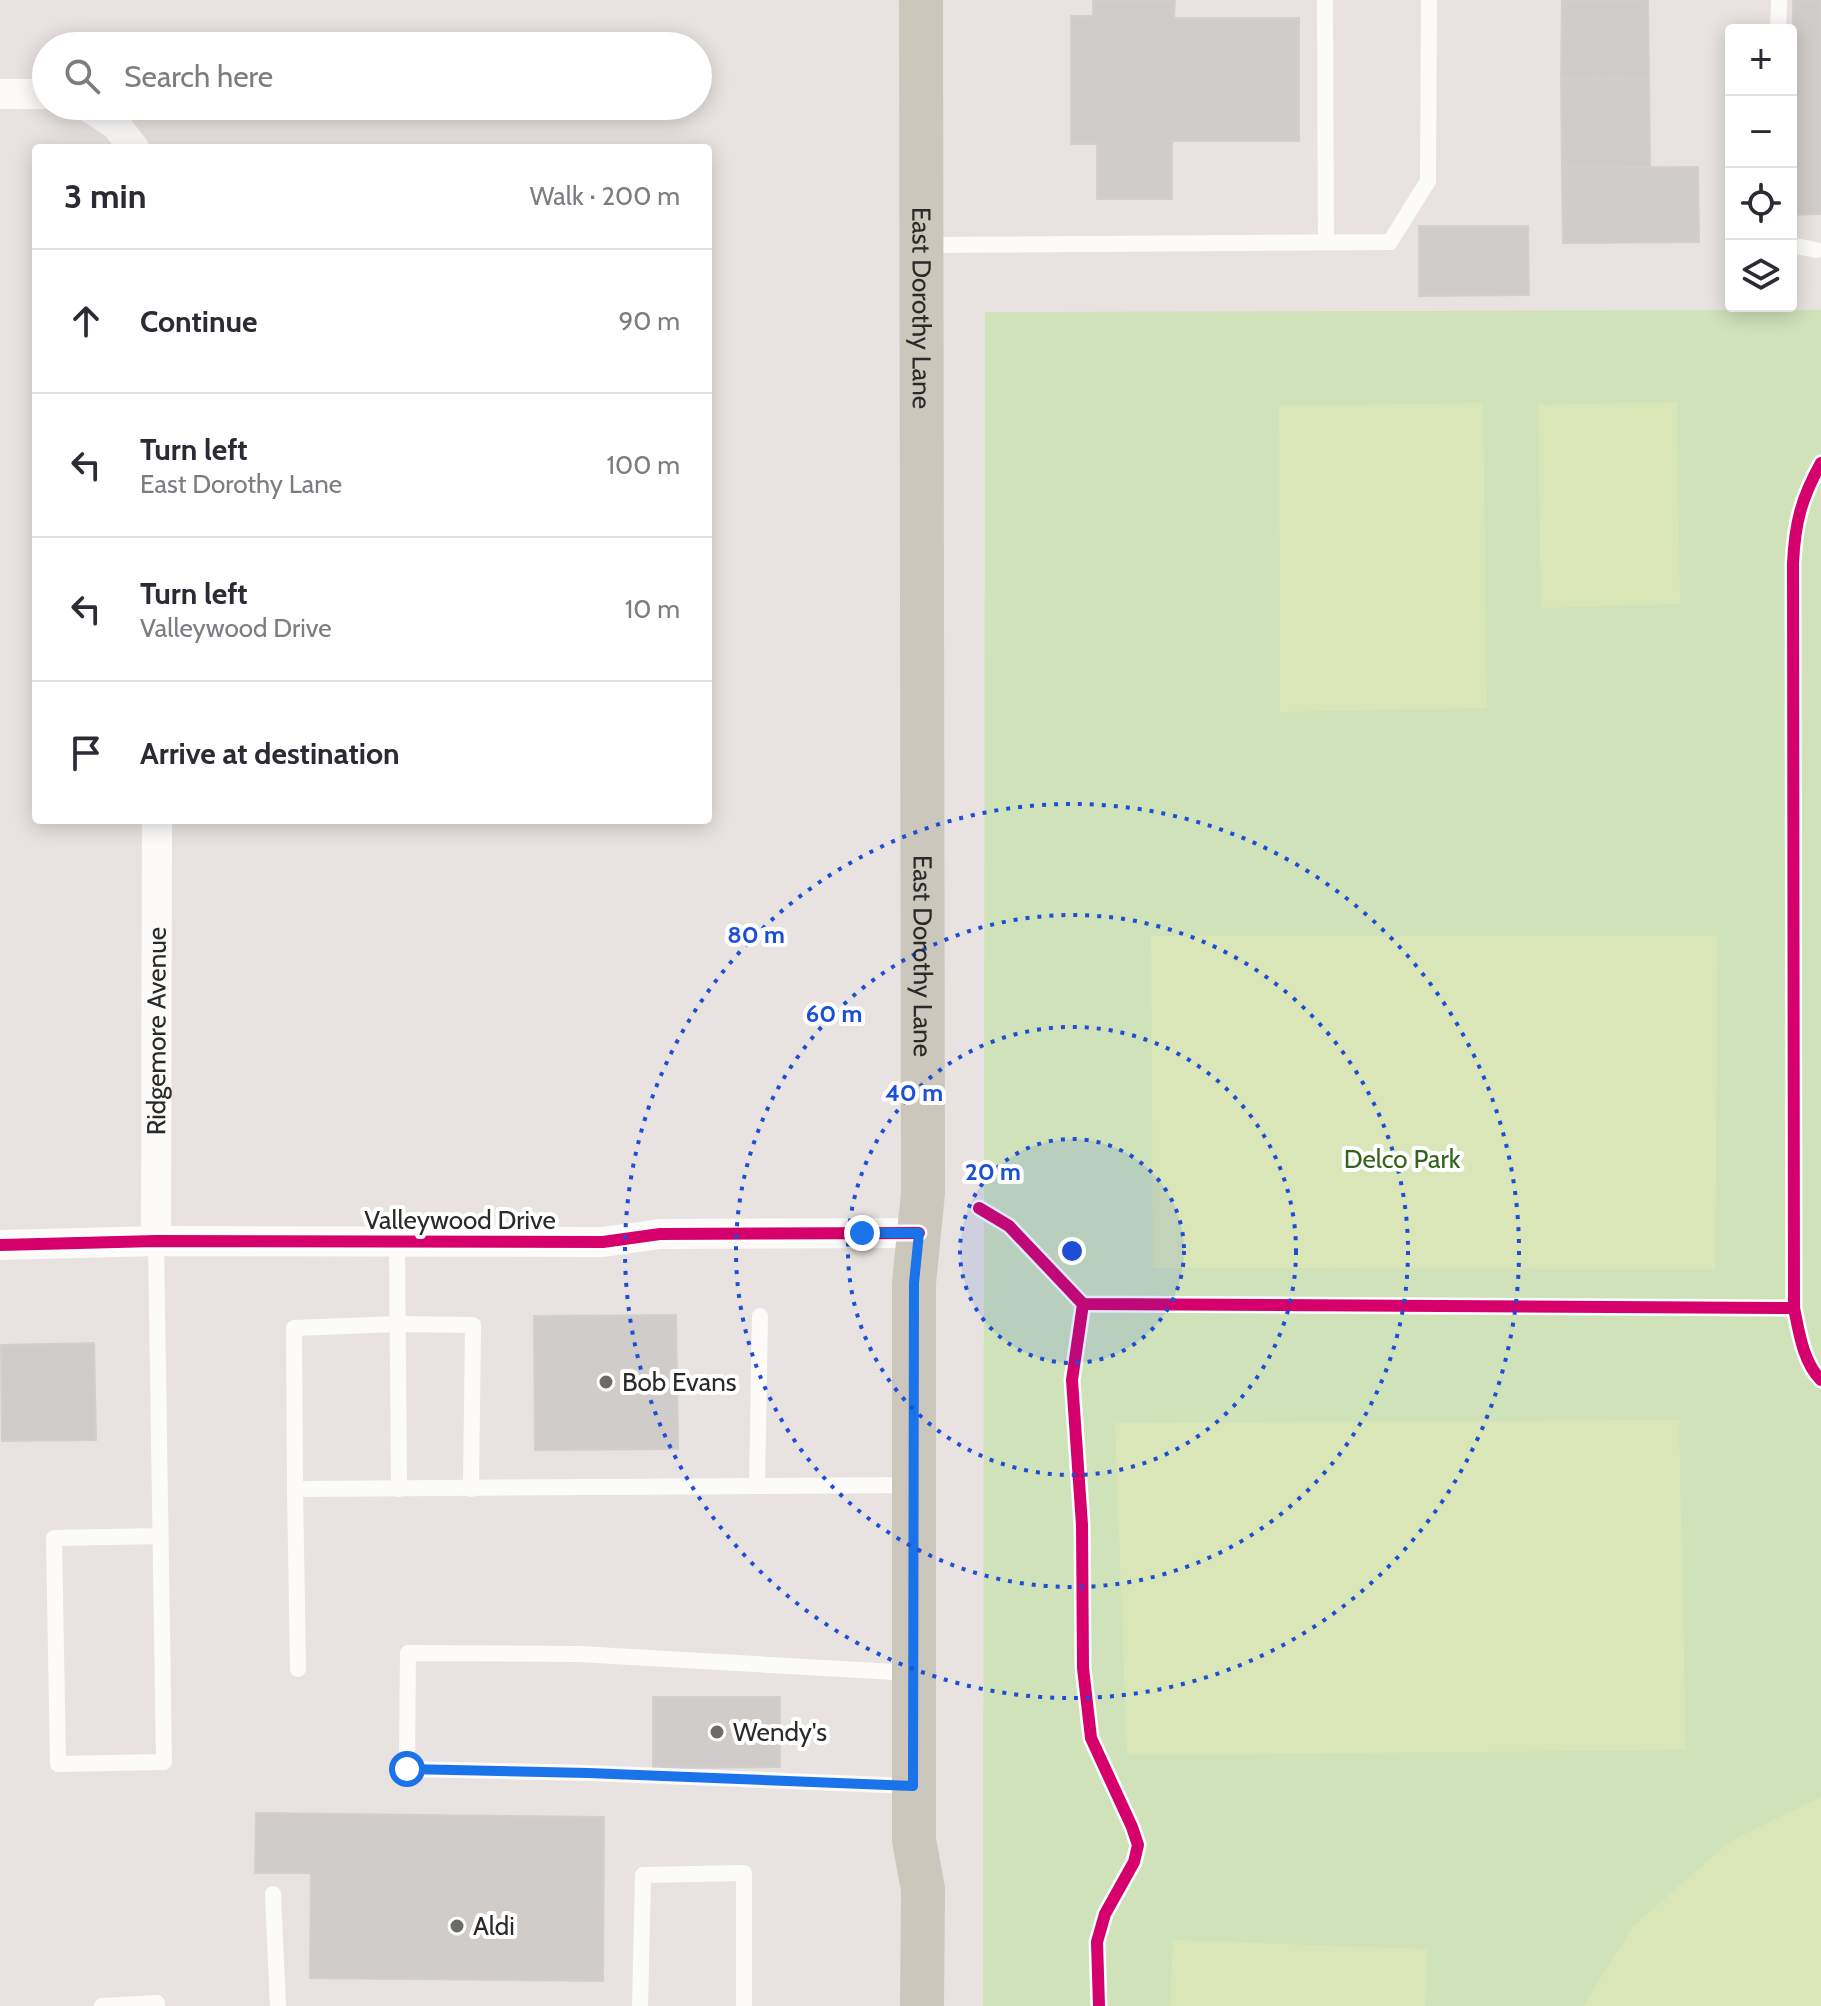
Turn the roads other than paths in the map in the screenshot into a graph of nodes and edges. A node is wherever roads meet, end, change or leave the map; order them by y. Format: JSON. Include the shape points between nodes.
{"nodes":[{"id":1,"x":921,"y":0,"type":"edge"},
{"id":2,"x":1325,"y":0,"type":"edge"},
{"id":3,"x":1429,"y":0,"type":"edge"},
{"id":4,"x":1779,"y":0,"type":"edge"},
{"id":5,"x":1778,"y":24,"type":"edge"},
{"id":6,"x":0,"y":94,"type":"edge"},
{"id":7,"x":32,"y":94,"type":"edge"},
{"id":8,"x":108,"y":120,"type":"edge"},
{"id":9,"x":131,"y":144,"type":"edge"},
{"id":10,"x":1326,"y":242,"type":"junction"},
{"id":11,"x":923,"y":245,"type":"junction"},
{"id":12,"x":1797,"y":246,"type":"edge"},
{"id":13,"x":1816,"y":250,"type":"dead end"},
{"id":14,"x":157,"y":824,"type":"edge"},
{"id":15,"x":919,"y":1233,"type":"junction"},
{"id":16,"x":156,"y":1241,"type":"junction"},
{"id":17,"x":397,"y":1243,"type":"junction"},
{"id":18,"x":0,"y":1245,"type":"edge"},
{"id":19,"x":760,"y":1316,"type":"dead end"},
{"id":20,"x":398,"y":1324,"type":"junction"},
{"id":21,"x":913,"y":1485,"type":"junction"},
{"id":22,"x":757,"y":1486,"type":"junction"},
{"id":23,"x":295,"y":1489,"type":"junction"},
{"id":24,"x":399,"y":1489,"type":"junction"},
{"id":25,"x":471,"y":1489,"type":"junction"},
{"id":26,"x":160,"y":1536,"type":"junction"},
{"id":27,"x":298,"y":1669,"type":"dead end"},
{"id":28,"x":914,"y":1673,"type":"junction"},
{"id":29,"x":913,"y":1786,"type":"junction"},
{"id":30,"x":273,"y":1894,"type":"dead end"},
{"id":31,"x":102,"y":2006,"type":"edge"},
{"id":32,"x":157,"y":2006,"type":"edge"},
{"id":33,"x":278,"y":2006,"type":"edge"},
{"id":34,"x":640,"y":2006,"type":"edge"},
{"id":35,"x":744,"y":2006,"type":"edge"},
{"id":36,"x":922,"y":2006,"type":"edge"}],
"edges":[{"from":1,"to":11,"type":"main road","name":"East Dorothy Lane"},
{"from":2,"to":10,"type":"lane"},
{"from":3,"to":10,"type":"lane","via":[[1428,181],[1390,242]]},
{"from":4,"to":5,"type":"lane"},
{"from":6,"to":7,"type":"street"},
{"from":8,"to":9,"type":"street"},
{"from":10,"to":11,"type":"lane"},
{"from":11,"to":15,"type":"main road","name":"East Dorothy Lane"},
{"from":12,"to":13,"type":"lane"},
{"from":14,"to":16,"type":"street","name":"Ridgemore Avenue"},
{"from":15,"to":17,"type":"street","name":"Valleywood Drive"},
{"from":15,"to":21,"type":"main road","name":"East Dorothy Lane"},
{"from":16,"to":17,"type":"street","name":"Valleywood Drive"},
{"from":16,"to":18,"type":"street","name":"Valleywood Drive"},
{"from":16,"to":26,"type":"lane"},
{"from":17,"to":20,"type":"lane"},
{"from":19,"to":22,"type":"lane"},
{"from":20,"to":23,"type":"lane","via":[[294,1328]]},
{"from":20,"to":24,"type":"lane"},
{"from":20,"to":25,"type":"lane","via":[[473,1325]]},
{"from":21,"to":22,"type":"lane"},
{"from":21,"to":28,"type":"main road","name":"East Dorothy Lane"},
{"from":22,"to":25,"type":"lane"},
{"from":23,"to":24,"type":"lane"},
{"from":23,"to":27,"type":"lane"},
{"from":24,"to":25,"type":"lane"},
{"from":26,"to":26,"type":"lane","via":[[164,1762],[58,1764],[54,1538]]},
{"from":28,"to":29,"type":"main road","name":"East Dorothy Lane"},
{"from":28,"to":29,"type":"lane","via":[[578,1654],[408,1653],[407,1769]]},
{"from":29,"to":36,"type":"main road","name":"East Dorothy Lane","via":[[914,1840],[923,1889]]},
{"from":30,"to":33,"type":"lane"},
{"from":31,"to":32,"type":"lane"},
{"from":34,"to":35,"type":"lane","via":[[643,1875],[744,1873]]}]}
